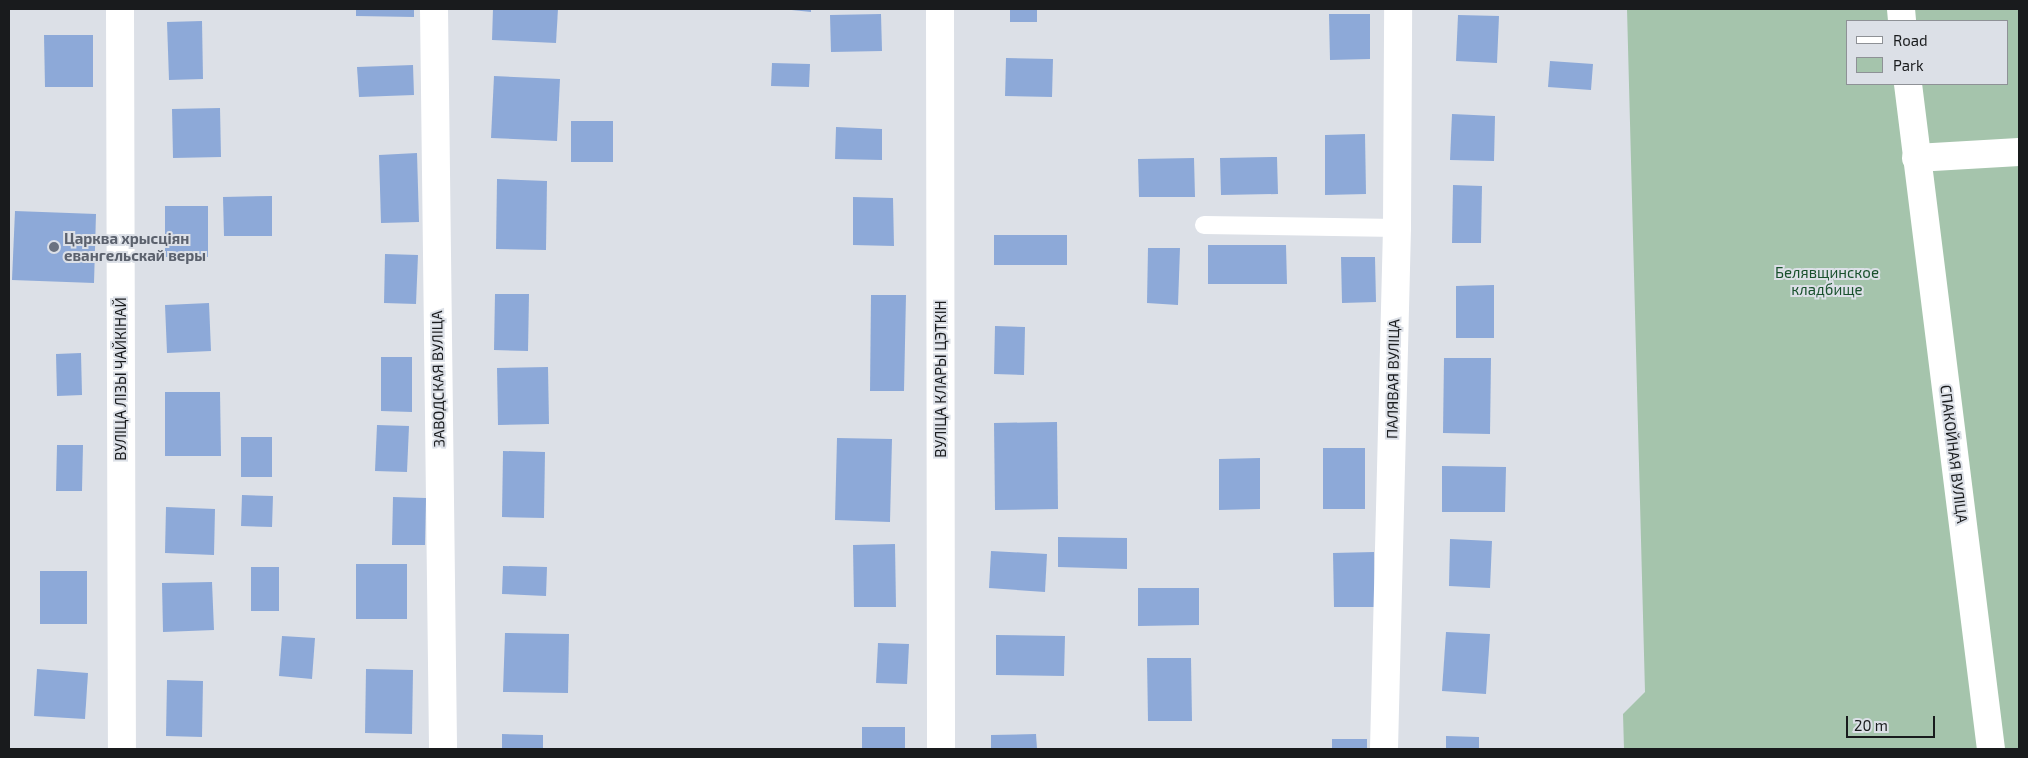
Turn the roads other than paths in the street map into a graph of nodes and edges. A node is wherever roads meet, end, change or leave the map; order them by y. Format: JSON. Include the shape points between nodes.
{"nodes":[{"id":1,"x":120,"y":9,"type":"edge"},
{"id":2,"x":434,"y":9,"type":"edge"},
{"id":3,"x":940,"y":9,"type":"edge"},
{"id":4,"x":1398,"y":9,"type":"edge"},
{"id":5,"x":1908,"y":85,"type":"edge"},
{"id":6,"x":2019,"y":152,"type":"edge"},
{"id":7,"x":1916,"y":158,"type":"junction"},
{"id":8,"x":1204,"y":224,"type":"dead end"},
{"id":9,"x":1397,"y":228,"type":"junction"},
{"id":10,"x":122,"y":749,"type":"edge"},
{"id":11,"x":443,"y":749,"type":"edge"},
{"id":12,"x":941,"y":749,"type":"edge"},
{"id":13,"x":1384,"y":749,"type":"edge"},
{"id":14,"x":1991,"y":749,"type":"edge"}],
"edges":[{"from":1,"to":10,"type":"street","name":"ВУЛІЦА ЛІЗЫ ЧАЙКІНАЙ"},
{"from":2,"to":11,"type":"street","name":"ЗАВОДСКАЯ ВУЛІЦА"},
{"from":3,"to":12,"type":"street","name":"ВУЛІЦА КЛАРЫ ЦЭТКІН"},
{"from":4,"to":9,"type":"street","name":"ПАЛЯВАЯ ВУЛІЦА"},
{"from":5,"to":7,"type":"street","name":"СПАКОЙНАЯ ВУЛІЦА"},
{"from":6,"to":7,"type":"street"},
{"from":7,"to":14,"type":"street","name":"СПАКОЙНАЯ ВУЛІЦА"},
{"from":8,"to":9,"type":"lane"},
{"from":9,"to":13,"type":"street","name":"ПАЛЯВАЯ ВУЛІЦА"}]}
